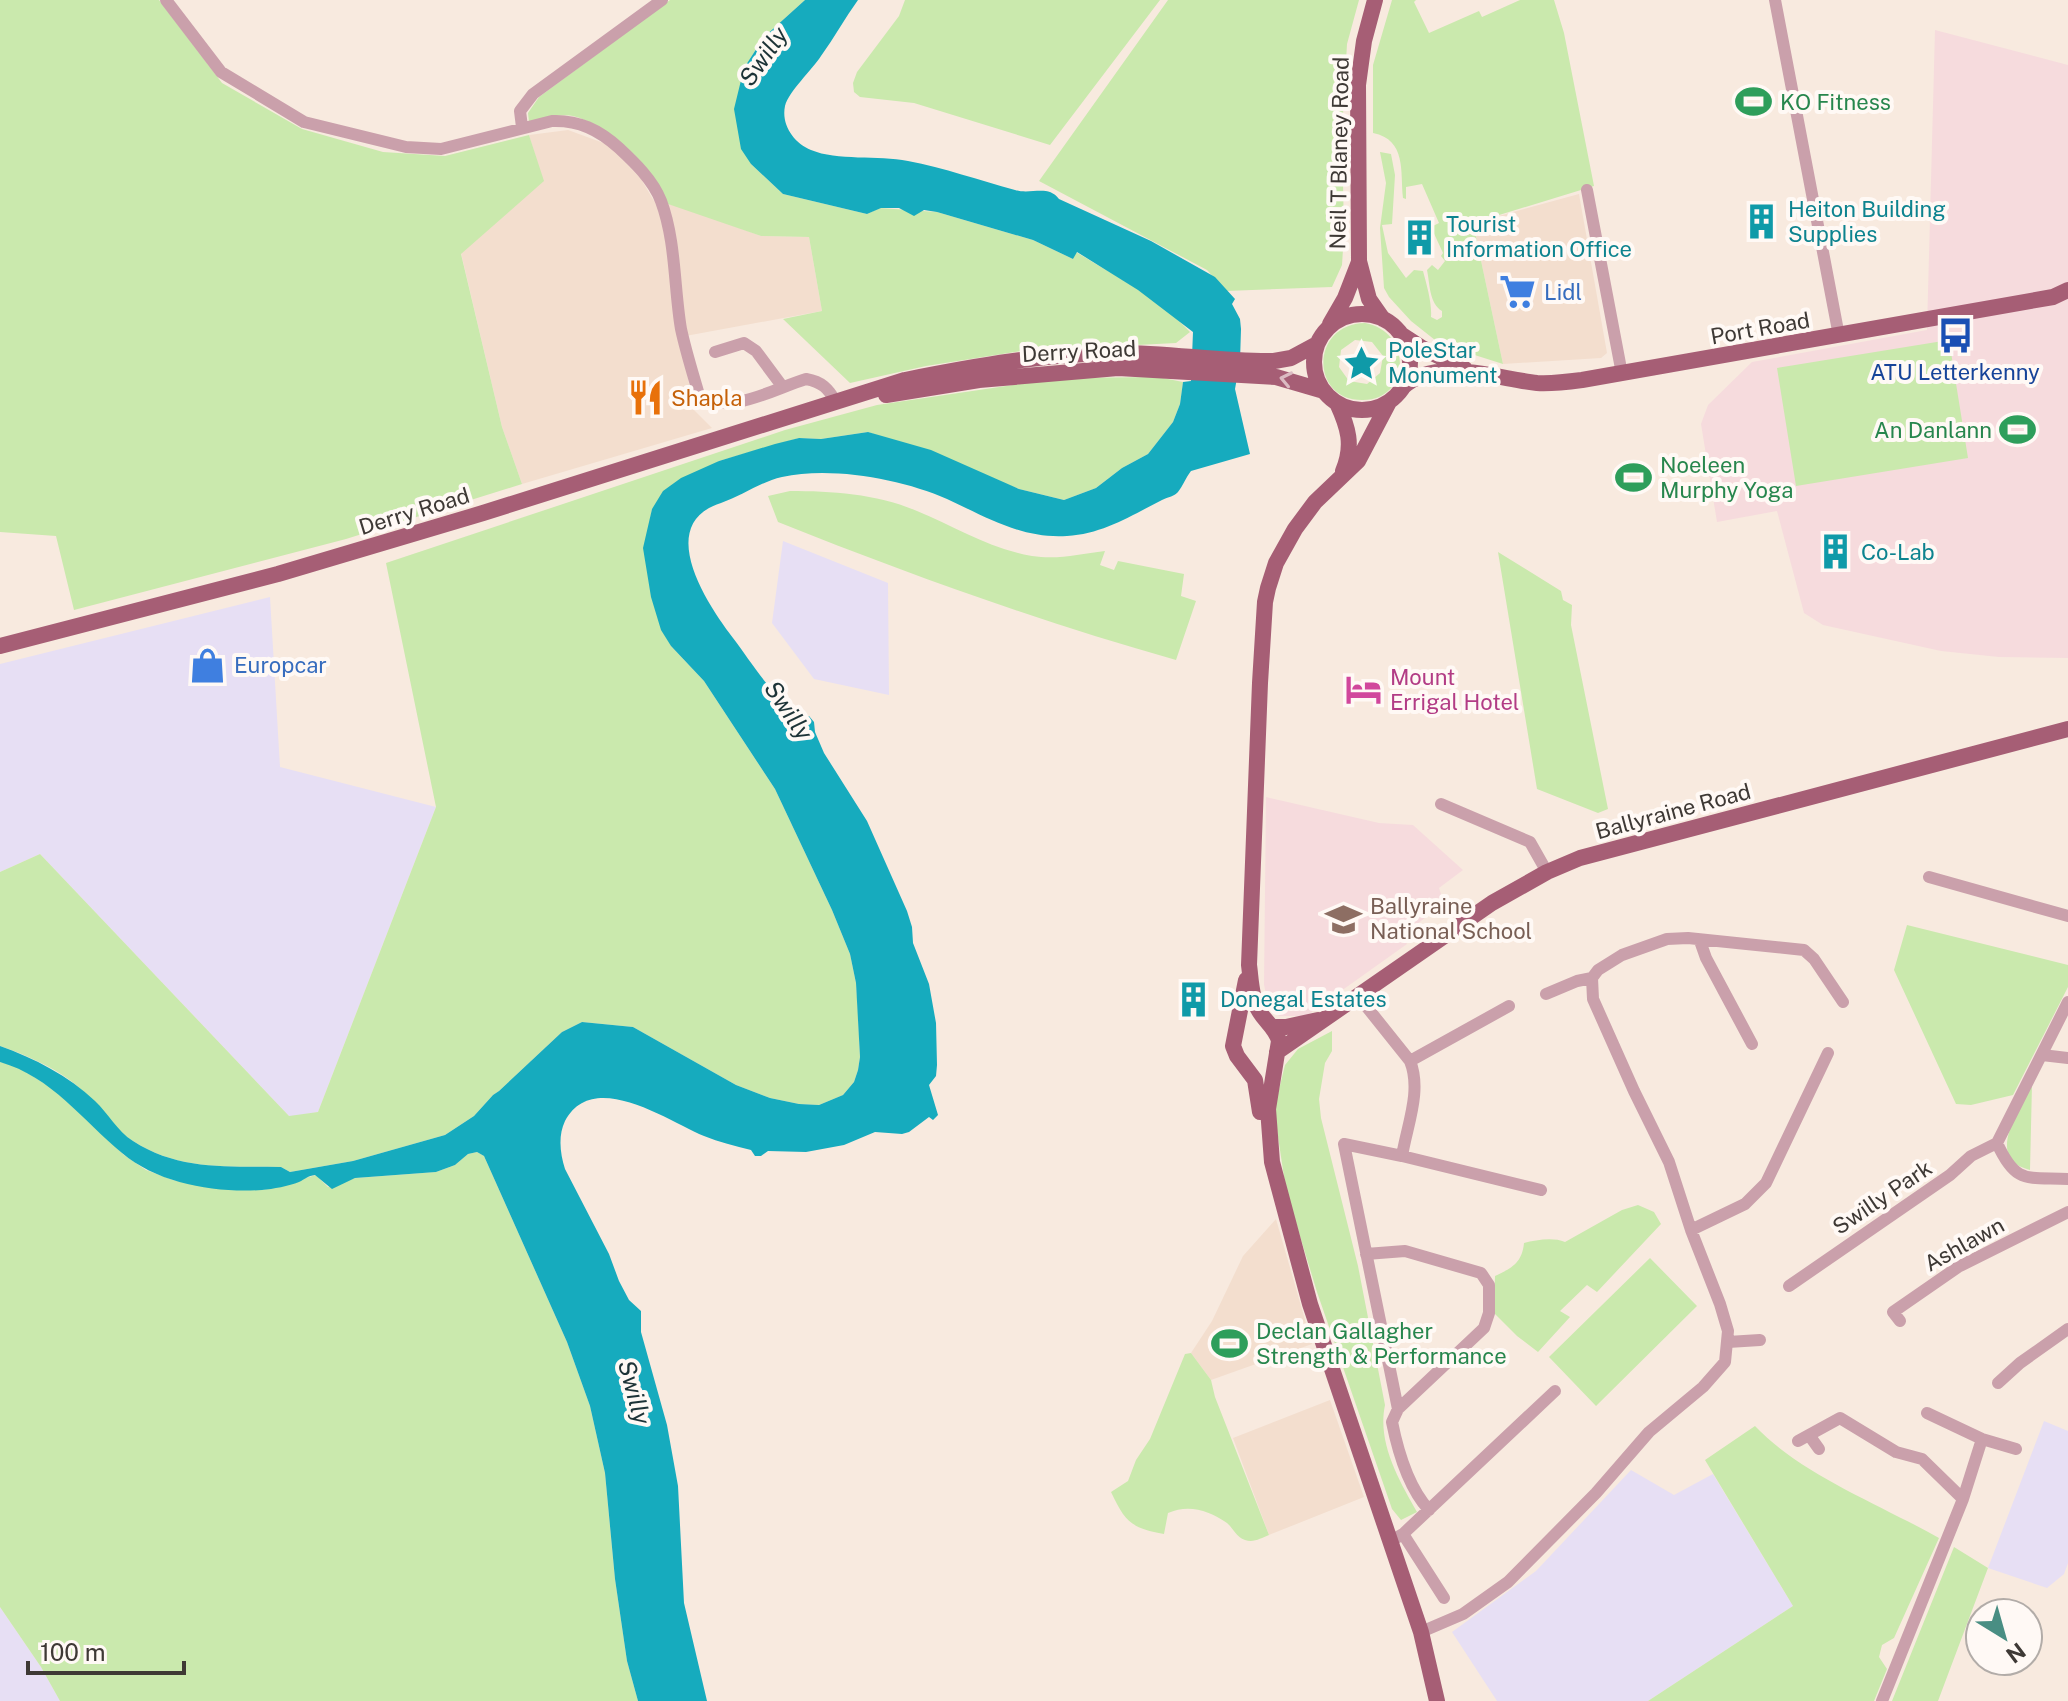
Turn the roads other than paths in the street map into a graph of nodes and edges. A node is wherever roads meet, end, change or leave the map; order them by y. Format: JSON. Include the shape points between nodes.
{"nodes":[{"id":1,"x":166,"y":0,"type":"edge"},
{"id":2,"x":662,"y":0,"type":"edge"},
{"id":3,"x":1375,"y":0,"type":"edge"},
{"id":4,"x":1775,"y":0,"type":"edge"},
{"id":5,"x":522,"y":127,"type":"junction"},
{"id":6,"x":1587,"y":190,"type":"dead end"},
{"id":7,"x":1359,"y":261,"type":"junction"},
{"id":8,"x":2063,"y":296,"type":"edge"},
{"id":9,"x":1383,"y":319,"type":"junction"},
{"id":10,"x":1327,"y":329,"type":"junction"},
{"id":11,"x":1402,"y":335,"type":"junction"},
{"id":12,"x":1839,"y":336,"type":"junction"},
{"id":13,"x":1317,"y":344,"type":"junction"},
{"id":14,"x":715,"y":352,"type":"dead end"},
{"id":15,"x":1247,"y":367,"type":"junction"},
{"id":16,"x":1474,"y":372,"type":"junction"},
{"id":17,"x":1622,"y":374,"type":"junction"},
{"id":18,"x":782,"y":386,"type":"junction"},
{"id":19,"x":1403,"y":387,"type":"junction"},
{"id":20,"x":1324,"y":391,"type":"junction"},
{"id":21,"x":836,"y":402,"type":"junction"},
{"id":22,"x":1389,"y":402,"type":"junction"},
{"id":23,"x":1337,"y":403,"type":"junction"},
{"id":24,"x":1341,"y":476,"type":"junction"},
{"id":25,"x":0,"y":646,"type":"edge"},
{"id":26,"x":2068,"y":729,"type":"edge"},
{"id":27,"x":1441,"y":804,"type":"dead end"},
{"id":28,"x":1547,"y":872,"type":"junction"},
{"id":29,"x":1929,"y":877,"type":"dead end"},
{"id":30,"x":2068,"y":916,"type":"edge"},
{"id":31,"x":1700,"y":941,"type":"junction"},
{"id":32,"x":1249,"y":965,"type":"junction"},
{"id":33,"x":1592,"y":978,"type":"junction"},
{"id":34,"x":1546,"y":994,"type":"dead end"},
{"id":35,"x":1358,"y":996,"type":"junction"},
{"id":36,"x":1843,"y":1002,"type":"dead end"},
{"id":37,"x":2068,"y":1002,"type":"edge"},
{"id":38,"x":1509,"y":1006,"type":"dead end"},
{"id":39,"x":1326,"y":1017,"type":"junction"},
{"id":40,"x":1270,"y":1025,"type":"junction"},
{"id":41,"x":1235,"y":1034,"type":"junction"},
{"id":42,"x":1752,"y":1044,"type":"dead end"},
{"id":43,"x":1828,"y":1053,"type":"dead end"},
{"id":44,"x":1276,"y":1054,"type":"junction"},
{"id":45,"x":2042,"y":1055,"type":"junction"},
{"id":46,"x":2068,"y":1058,"type":"edge"},
{"id":47,"x":1410,"y":1061,"type":"junction"},
{"id":48,"x":1244,"y":1063,"type":"junction"},
{"id":49,"x":1997,"y":1143,"type":"junction"},
{"id":50,"x":1269,"y":1144,"type":"junction"},
{"id":51,"x":1402,"y":1156,"type":"junction"},
{"id":52,"x":2068,"y":1179,"type":"edge"},
{"id":53,"x":1541,"y":1190,"type":"dead end"},
{"id":54,"x":2068,"y":1212,"type":"edge"},
{"id":55,"x":1691,"y":1230,"type":"junction"},
{"id":56,"x":1366,"y":1254,"type":"junction"},
{"id":57,"x":1789,"y":1286,"type":"dead end"},
{"id":58,"x":1900,"y":1321,"type":"dead end"},
{"id":59,"x":2068,"y":1329,"type":"edge"},
{"id":60,"x":1760,"y":1340,"type":"dead end"},
{"id":61,"x":1728,"y":1342,"type":"junction"},
{"id":62,"x":1998,"y":1383,"type":"dead end"},
{"id":63,"x":1555,"y":1391,"type":"dead end"},
{"id":64,"x":1398,"y":1409,"type":"junction"},
{"id":65,"x":1930,"y":1419,"type":"dead end"},
{"id":66,"x":1982,"y":1439,"type":"junction"},
{"id":67,"x":1819,"y":1449,"type":"dead end"},
{"id":68,"x":2016,"y":1449,"type":"dead end"},
{"id":69,"x":1963,"y":1499,"type":"junction"},
{"id":70,"x":1429,"y":1510,"type":"junction"},
{"id":71,"x":1397,"y":1537,"type":"junction"},
{"id":72,"x":1444,"y":1598,"type":"dead end"},
{"id":73,"x":1421,"y":1632,"type":"junction"},
{"id":74,"x":1437,"y":1701,"type":"edge"},
{"id":75,"x":1882,"y":1701,"type":"edge"}],
"edges":[{"from":1,"to":5,"type":"street","via":[[221,72],[304,122],[406,147],[441,149]]},
{"from":2,"to":5,"type":"street","via":[[533,94],[520,111]]},
{"from":3,"to":7,"type":"main road","name":"Neil T Blaney Road","via":[[1358,85]]},
{"from":4,"to":12,"type":"street"},
{"from":5,"to":18,"type":"street","via":[[569,121],[587,125],[608,138],[653,186],[667,224],[682,330],[699,395],[712,404],[728,404]]},
{"from":6,"to":17,"type":"street"},
{"from":7,"to":9,"type":"main road","name":"Neil T Blaney Road","via":[[1369,299]]},
{"from":7,"to":10,"type":"main road","name":"Neil T Blaney Road"},
{"from":8,"to":12,"type":"main road","name":"Port Road"},
{"from":9,"to":10,"type":"main road","via":[[1348,316]]},
{"from":9,"to":11,"type":"main road"},
{"from":10,"to":13,"type":"main road"},
{"from":11,"to":16,"type":"main road"},
{"from":11,"to":19,"type":"main road","via":[[1410,354]]},
{"from":12,"to":17,"type":"main road","name":"Port Road"},
{"from":13,"to":15,"type":"main road","name":"Derry Road","via":[[1285,360]]},
{"from":13,"to":20,"type":"main road","via":[[1314,368]]},
{"from":14,"to":18,"type":"street","via":[[744,343]]},
{"from":20,"to":15,"type":"main road","name":"Derry Road","one_way":true},
{"from":15,"to":21,"type":"main road","name":"Derry Road","via":[[1170,362],[1026,375]]},
{"from":16,"to":17,"type":"main road","name":"Port Road","via":[[1548,384]]},
{"from":16,"to":19,"type":"main road","via":[[1431,374]]},
{"from":18,"to":21,"type":"street","via":[[817,381]]},
{"from":19,"to":22,"type":"main road"},
{"from":20,"to":23,"type":"main road"},
{"from":21,"to":25,"type":"main road","name":"Derry Road","via":[[278,574]]},
{"from":22,"to":23,"type":"main road","via":[[1362,410]]},
{"from":22,"to":24,"type":"main road","via":[[1362,455]]},
{"from":23,"to":24,"type":"main road","via":[[1350,440]]},
{"from":24,"to":32,"type":"main road","via":[[1288,540],[1265,602]]},
{"from":26,"to":28,"type":"main road","name":"Ballyraine Road","via":[[1623,846]]},
{"from":27,"to":28,"type":"street","via":[[1530,842]]},
{"from":28,"to":35,"type":"main road","name":"Ballyraine Road","via":[[1492,903]]},
{"from":29,"to":30,"type":"street"},
{"from":31,"to":33,"type":"street","via":[[1667,939],[1645,945]]},
{"from":31,"to":36,"type":"street","via":[[1804,950]]},
{"from":31,"to":42,"type":"street"},
{"from":32,"to":40,"type":"main road","via":[[1255,1004]]},
{"from":32,"to":41,"type":"main road"},
{"from":33,"to":34,"type":"street"},
{"from":33,"to":55,"type":"street","via":[[1593,999],[1669,1162]]},
{"from":35,"to":39,"type":"main road","name":"Ballyraine Road"},
{"from":35,"to":47,"type":"street"},
{"from":37,"to":45,"type":"street"},
{"from":38,"to":47,"type":"street"},
{"from":39,"to":40,"type":"main road","via":[[1286,1027]]},
{"from":39,"to":44,"type":"main road","name":"Ballyraine Road"},
{"from":40,"to":41,"type":"main road","via":[[1250,1021]]},
{"from":40,"to":44,"type":"main road","via":[[1278,1039]]},
{"from":41,"to":48,"type":"main road","via":[[1234,1051]]},
{"from":43,"to":55,"type":"street","via":[[1766,1183],[1745,1204]]},
{"from":44,"to":48,"type":"main road","via":[[1263,1065]]},
{"from":44,"to":50,"type":"main road"},
{"from":45,"to":46,"type":"street"},
{"from":45,"to":49,"type":"street"},
{"from":47,"to":51,"type":"street","via":[[1416,1084]]},
{"from":48,"to":50,"type":"main road","via":[[1255,1080]]},
{"from":49,"to":52,"type":"street","via":[[2006,1164],[2020,1176]]},
{"from":49,"to":57,"type":"street","name":"Swilly Park","via":[[1971,1156]]},
{"from":50,"to":71,"type":"main road","via":[[1310,1304]]},
{"from":51,"to":53,"type":"street"},
{"from":51,"to":56,"type":"street","via":[[1344,1144]]},
{"from":54,"to":58,"type":"street","name":"Ashlawn","via":[[1958,1267],[1893,1312]]},
{"from":55,"to":61,"type":"street","via":[[1720,1304]]},
{"from":56,"to":64,"type":"street"},
{"from":56,"to":64,"type":"street","via":[[1405,1251],[1481,1273],[1489,1285],[1484,1328]]},
{"from":59,"to":62,"type":"street"},
{"from":60,"to":61,"type":"street"},
{"from":61,"to":73,"type":"street","via":[[1725,1362],[1714,1377],[1649,1432],[1508,1582],[1463,1614]]},
{"from":63,"to":70,"type":"street"},
{"from":64,"to":70,"type":"street","via":[[1392,1422],[1403,1460]]},
{"from":65,"to":66,"type":"street"},
{"from":66,"to":68,"type":"street"},
{"from":66,"to":69,"type":"street"},
{"from":67,"to":69,"type":"street","via":[[1804,1438],[1840,1418],[1896,1452],[1922,1459]]},
{"from":69,"to":75,"type":"street"},
{"from":70,"to":71,"type":"street"},
{"from":71,"to":72,"type":"street"},
{"from":71,"to":73,"type":"main road"},
{"from":73,"to":74,"type":"main road"}]}
